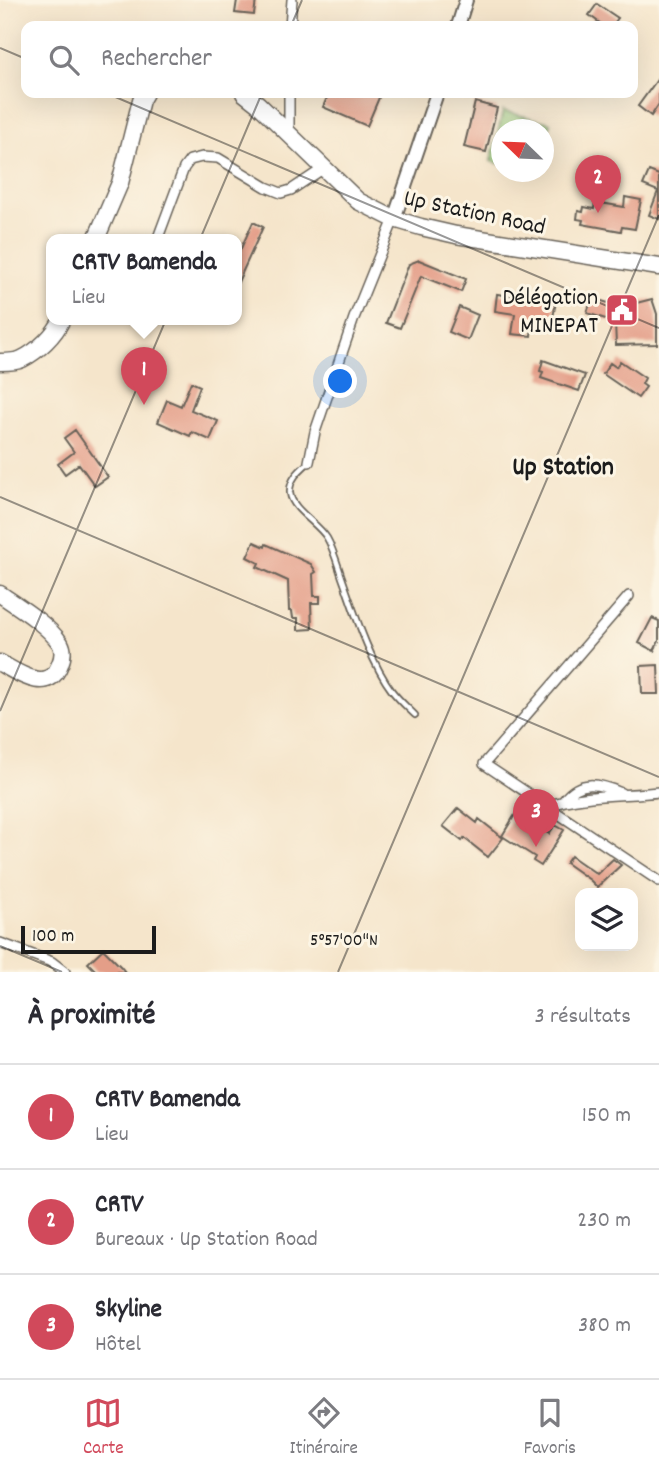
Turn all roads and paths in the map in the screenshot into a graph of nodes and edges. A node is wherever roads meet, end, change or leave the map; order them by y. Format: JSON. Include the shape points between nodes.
{"nodes":[{"id":1,"x":292,"y":0,"type":"edge"},
{"id":2,"x":466,"y":0,"type":"edge"},
{"id":3,"x":290,"y":21,"type":"edge"},
{"id":4,"x":459,"y":21,"type":"edge"},
{"id":5,"x":142,"y":98,"type":"edge"},
{"id":6,"x":250,"y":98,"type":"edge"},
{"id":7,"x":289,"y":98,"type":"edge"},
{"id":8,"x":435,"y":98,"type":"edge"},
{"id":9,"x":289,"y":134,"type":"junction"},
{"id":10,"x":324,"y":168,"type":"junction"},
{"id":11,"x":394,"y":219,"type":"junction"},
{"id":12,"x":98,"y":234,"type":"edge"},
{"id":13,"x":159,"y":234,"type":"edge"},
{"id":14,"x":659,"y":267,"type":"edge"},
{"id":15,"x":59,"y":325,"type":"edge"},
{"id":16,"x":0,"y":362,"type":"edge"},
{"id":17,"x":309,"y":461,"type":"joint"},
{"id":18,"x":0,"y":594,"type":"edge"},
{"id":19,"x":629,"y":596,"type":"dead end"},
{"id":20,"x":0,"y":663,"type":"edge"},
{"id":21,"x":415,"y":715,"type":"dead end"},
{"id":22,"x":659,"y":792,"type":"edge"},
{"id":23,"x":547,"y":806,"type":"junction"},
{"id":24,"x":659,"y":881,"type":"edge"},
{"id":25,"x":0,"y":943,"type":"edge"},
{"id":26,"x":65,"y":972,"type":"edge"}],
"edges":[{"from":1,"to":3,"type":"street"},
{"from":2,"to":4,"type":"main road"},
{"from":5,"to":12,"type":"highway","via":[[120,183]]},
{"from":6,"to":9,"type":"highway","name":"Up Station Road"},
{"from":7,"to":9,"type":"street"},
{"from":8,"to":11,"type":"main road"},
{"from":9,"to":10,"type":"highway","name":"Up Station Road"},
{"from":10,"to":11,"type":"highway","name":"Up Station Road","via":[[358,201]]},
{"from":10,"to":13,"type":"street","via":[[281,193],[218,158],[190,160]]},
{"from":11,"to":14,"type":"highway","name":"Up Station Road","via":[[456,235]]},
{"from":11,"to":17,"type":"street","via":[[350,330]]},
{"from":15,"to":16,"type":"highway","via":[[40,348],[20,360]]},
{"from":17,"to":21,"type":"lane","via":[[291,483],[290,494],[327,538],[376,663],[392,691]]},
{"from":18,"to":20,"type":"highway","via":[[53,635],[62,646],[62,657],[58,670],[48,679],[34,680]]},
{"from":19,"to":23,"type":"street","via":[[484,764]]},
{"from":22,"to":23,"type":"street","via":[[564,800]]},
{"from":23,"to":24,"type":"street"},
{"from":25,"to":26,"type":"street","via":[[52,962]]}]}
